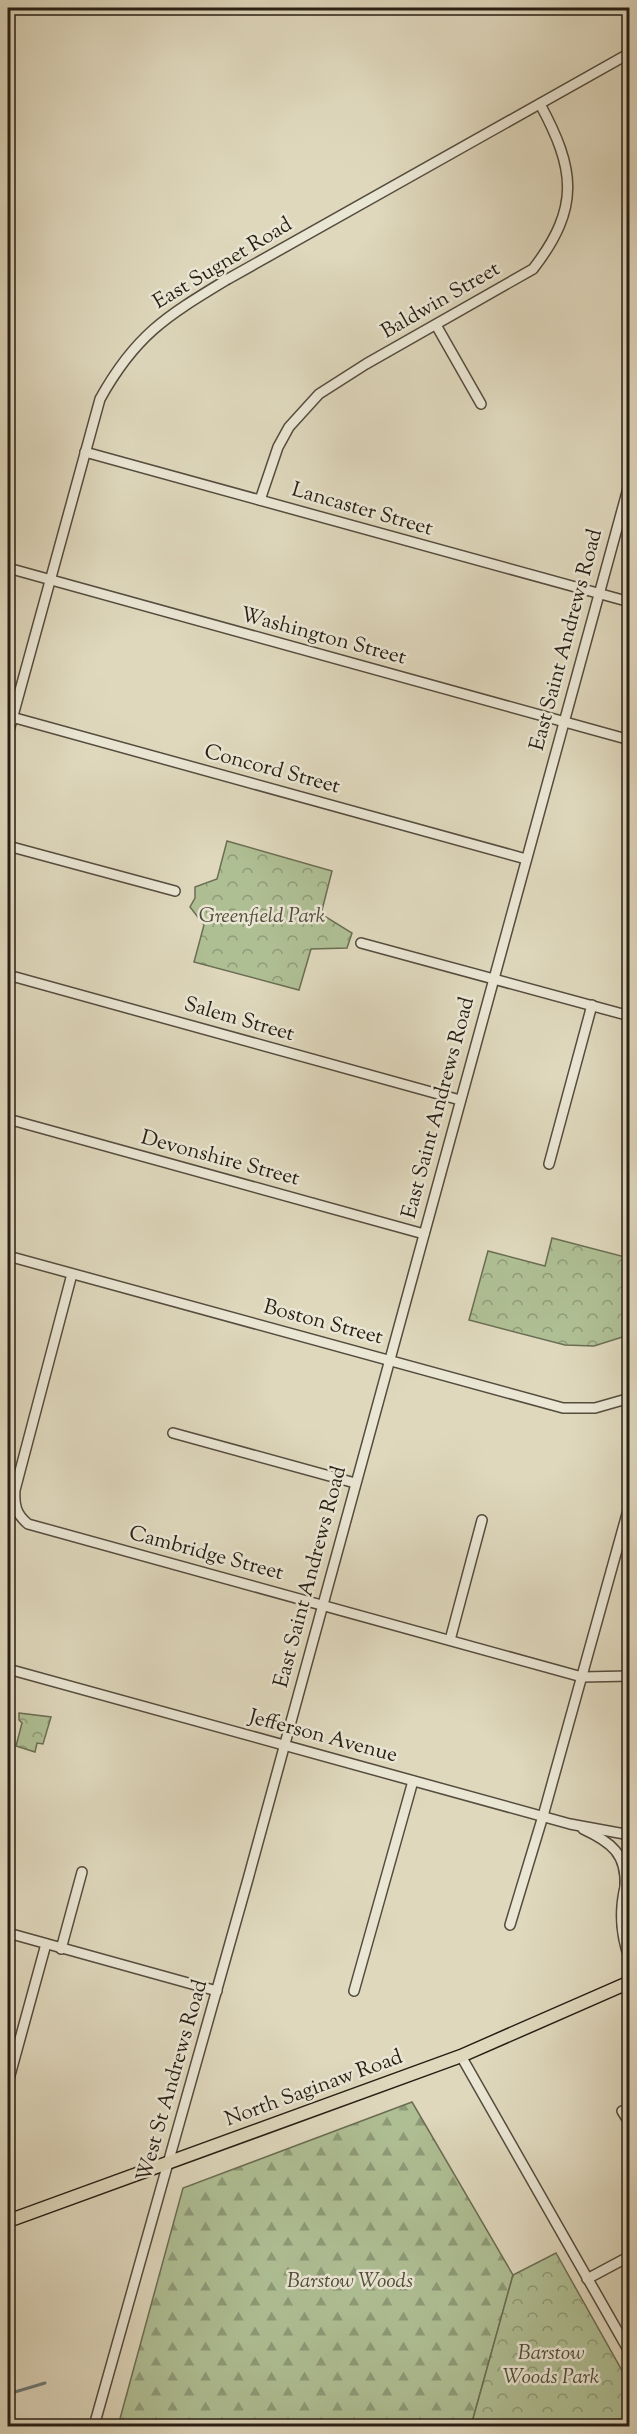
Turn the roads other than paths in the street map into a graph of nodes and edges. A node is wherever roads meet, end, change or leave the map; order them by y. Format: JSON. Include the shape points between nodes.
{"nodes":[{"id":1,"x":630,"y":53,"type":"edge"},
{"id":2,"x":540,"y":104,"type":"junction"},
{"id":3,"x":436,"y":325,"type":"junction"},
{"id":4,"x":481,"y":404,"type":"dead end"},
{"id":5,"x":85,"y":452,"type":"junction"},
{"id":6,"x":630,"y":481,"type":"edge"},
{"id":7,"x":260,"y":500,"type":"junction"},
{"id":8,"x":8,"y":568,"type":"edge"},
{"id":9,"x":50,"y":580,"type":"junction"},
{"id":10,"x":598,"y":594,"type":"junction"},
{"id":11,"x":630,"y":602,"type":"edge"},
{"id":12,"x":10,"y":716,"type":"edge"},
{"id":13,"x":563,"y":722,"type":"junction"},
{"id":14,"x":8,"y":734,"type":"edge"},
{"id":15,"x":630,"y":740,"type":"edge"},
{"id":16,"x":8,"y":846,"type":"edge"},
{"id":17,"x":526,"y":859,"type":"junction"},
{"id":18,"x":175,"y":891,"type":"dead end"},
{"id":19,"x":362,"y":943,"type":"dead end"},
{"id":20,"x":8,"y":975,"type":"edge"},
{"id":21,"x":494,"y":978,"type":"junction"},
{"id":22,"x":591,"y":1005,"type":"junction"},
{"id":23,"x":630,"y":1016,"type":"edge"},
{"id":24,"x":460,"y":1100,"type":"junction"},
{"id":25,"x":8,"y":1119,"type":"edge"},
{"id":26,"x":549,"y":1164,"type":"dead end"},
{"id":27,"x":423,"y":1234,"type":"junction"},
{"id":28,"x":8,"y":1256,"type":"edge"},
{"id":29,"x":72,"y":1274,"type":"junction"},
{"id":30,"x":389,"y":1360,"type":"junction"},
{"id":31,"x":630,"y":1398,"type":"edge"},
{"id":32,"x":173,"y":1432,"type":"dead end"},
{"id":33,"x":355,"y":1483,"type":"junction"},
{"id":34,"x":630,"y":1503,"type":"edge"},
{"id":35,"x":482,"y":1520,"type":"dead end"},
{"id":36,"x":322,"y":1605,"type":"junction"},
{"id":37,"x":450,"y":1640,"type":"junction"},
{"id":38,"x":8,"y":1669,"type":"edge"},
{"id":39,"x":630,"y":1676,"type":"edge"},
{"id":40,"x":582,"y":1677,"type":"junction"},
{"id":41,"x":284,"y":1745,"type":"junction"},
{"id":42,"x":413,"y":1781,"type":"junction"},
{"id":43,"x":543,"y":1816,"type":"junction"},
{"id":44,"x":570,"y":1824,"type":"junction"},
{"id":45,"x":625,"y":1834,"type":"edge"},
{"id":46,"x":82,"y":1872,"type":"dead end"},
{"id":47,"x":630,"y":1872,"type":"edge"},
{"id":48,"x":625,"y":1887,"type":"junction"},
{"id":49,"x":510,"y":1925,"type":"dead end"},
{"id":50,"x":8,"y":1933,"type":"edge"},
{"id":51,"x":46,"y":1944,"type":"junction"},
{"id":52,"x":61,"y":1948,"type":"junction"},
{"id":53,"x":630,"y":1959,"type":"edge"},
{"id":54,"x":630,"y":1982,"type":"edge"},
{"id":55,"x":217,"y":1990,"type":"junction"},
{"id":56,"x":354,"y":1990,"type":"dead end"},
{"id":57,"x":461,"y":2056,"type":"junction"},
{"id":58,"x":9,"y":2079,"type":"dead end"},
{"id":59,"x":622,"y":2111,"type":"dead end"},
{"id":60,"x":630,"y":2124,"type":"edge"},
{"id":61,"x":169,"y":2162,"type":"junction"},
{"id":62,"x":8,"y":2221,"type":"edge"},
{"id":63,"x":630,"y":2256,"type":"edge"},
{"id":64,"x":587,"y":2279,"type":"junction"},
{"id":65,"x":630,"y":2353,"type":"edge"},
{"id":66,"x":94,"y":2427,"type":"edge"}],
"edges":[{"from":1,"to":2,"type":"street","name":"East Sugnet Road"},
{"from":2,"to":3,"type":"street","name":"Baldwin Street","via":[[557,135],[568,179],[561,223],[533,269]]},
{"from":2,"to":5,"type":"street","name":"East Sugnet Road","via":[[228,279],[156,325],[108,384]]},
{"from":3,"to":4,"type":"street"},
{"from":3,"to":7,"type":"street","name":"Baldwin Street","via":[[338,381],[303,409],[278,447]]},
{"from":5,"to":7,"type":"street","name":"Lancaster Street"},
{"from":5,"to":9,"type":"street","name":"East Sugnet Road"},
{"from":6,"to":10,"type":"street","name":"East Saint Andrews Road"},
{"from":7,"to":10,"type":"street","name":"Lancaster Street"},
{"from":8,"to":9,"type":"street","name":"Washington Street"},
{"from":9,"to":12,"type":"street","name":"East Sugnet Road"},
{"from":9,"to":13,"type":"street","name":"Washington Street"},
{"from":10,"to":11,"type":"street","name":"Lancaster Street"},
{"from":10,"to":13,"type":"street","name":"East Saint Andrews Road"},
{"from":12,"to":14,"type":"street","name":"East Sugnet Road"},
{"from":12,"to":17,"type":"street","name":"Concord Street"},
{"from":13,"to":15,"type":"street","name":"Washington Street"},
{"from":13,"to":17,"type":"street","name":"East Saint Andrews Road"},
{"from":16,"to":18,"type":"street"},
{"from":17,"to":21,"type":"street","name":"East Saint Andrews Road"},
{"from":19,"to":21,"type":"street"},
{"from":20,"to":24,"type":"street","name":"Salem Street"},
{"from":21,"to":22,"type":"street"},
{"from":21,"to":24,"type":"street","name":"East Saint Andrews Road"},
{"from":22,"to":23,"type":"street"},
{"from":22,"to":26,"type":"street"},
{"from":24,"to":27,"type":"street","name":"East Saint Andrews Road"},
{"from":25,"to":27,"type":"street","name":"Devonshire Street"},
{"from":27,"to":30,"type":"street","name":"East Saint Andrews Road"},
{"from":28,"to":29,"type":"street","name":"Boston Street"},
{"from":29,"to":30,"type":"street","name":"Boston Street"},
{"from":29,"to":36,"type":"street","name":"Cambridge Street","via":[[15,1490],[14,1504],[19,1516],[37,1526]]},
{"from":30,"to":31,"type":"street","name":"Boston Street","via":[[563,1408],[595,1408]]},
{"from":30,"to":33,"type":"street","name":"East Saint Andrews Road"},
{"from":32,"to":33,"type":"street"},
{"from":33,"to":36,"type":"street","name":"East Saint Andrews Road"},
{"from":34,"to":40,"type":"street"},
{"from":35,"to":37,"type":"street"},
{"from":36,"to":37,"type":"street","name":"Cambridge Street"},
{"from":36,"to":41,"type":"street","name":"East Saint Andrews Road"},
{"from":37,"to":40,"type":"street","name":"Cambridge Street"},
{"from":38,"to":41,"type":"street","name":"Jefferson Avenue"},
{"from":39,"to":40,"type":"street","name":"Cambridge Street"},
{"from":40,"to":43,"type":"street"},
{"from":41,"to":42,"type":"street","name":"Jefferson Avenue"},
{"from":41,"to":55,"type":"street","name":"West St Andrews Road"},
{"from":42,"to":43,"type":"street","name":"Jefferson Avenue"},
{"from":42,"to":56,"type":"street"},
{"from":43,"to":44,"type":"street","name":"Jefferson Avenue"},
{"from":43,"to":49,"type":"street"},
{"from":44,"to":45,"type":"street","name":"Jefferson Avenue"},
{"from":44,"to":48,"type":"street","via":[[601,1838],[619,1852],[625,1866]]},
{"from":46,"to":52,"type":"street"},
{"from":47,"to":48,"type":"street"},
{"from":48,"to":53,"type":"street","via":[[622,1930]]},
{"from":50,"to":51,"type":"street"},
{"from":51,"to":52,"type":"street"},
{"from":51,"to":58,"type":"street"},
{"from":52,"to":55,"type":"street"},
{"from":54,"to":57,"type":"main road","name":"North Saginaw Road"},
{"from":55,"to":61,"type":"street","name":"West St Andrews Road"},
{"from":57,"to":61,"type":"main road","name":"North Saginaw Road"},
{"from":57,"to":64,"type":"street"},
{"from":59,"to":60,"type":"street"},
{"from":61,"to":62,"type":"main road","name":"North Saginaw Road"},
{"from":61,"to":66,"type":"street","name":"West St Andrews Road"},
{"from":63,"to":64,"type":"street"},
{"from":64,"to":65,"type":"street"}]}
